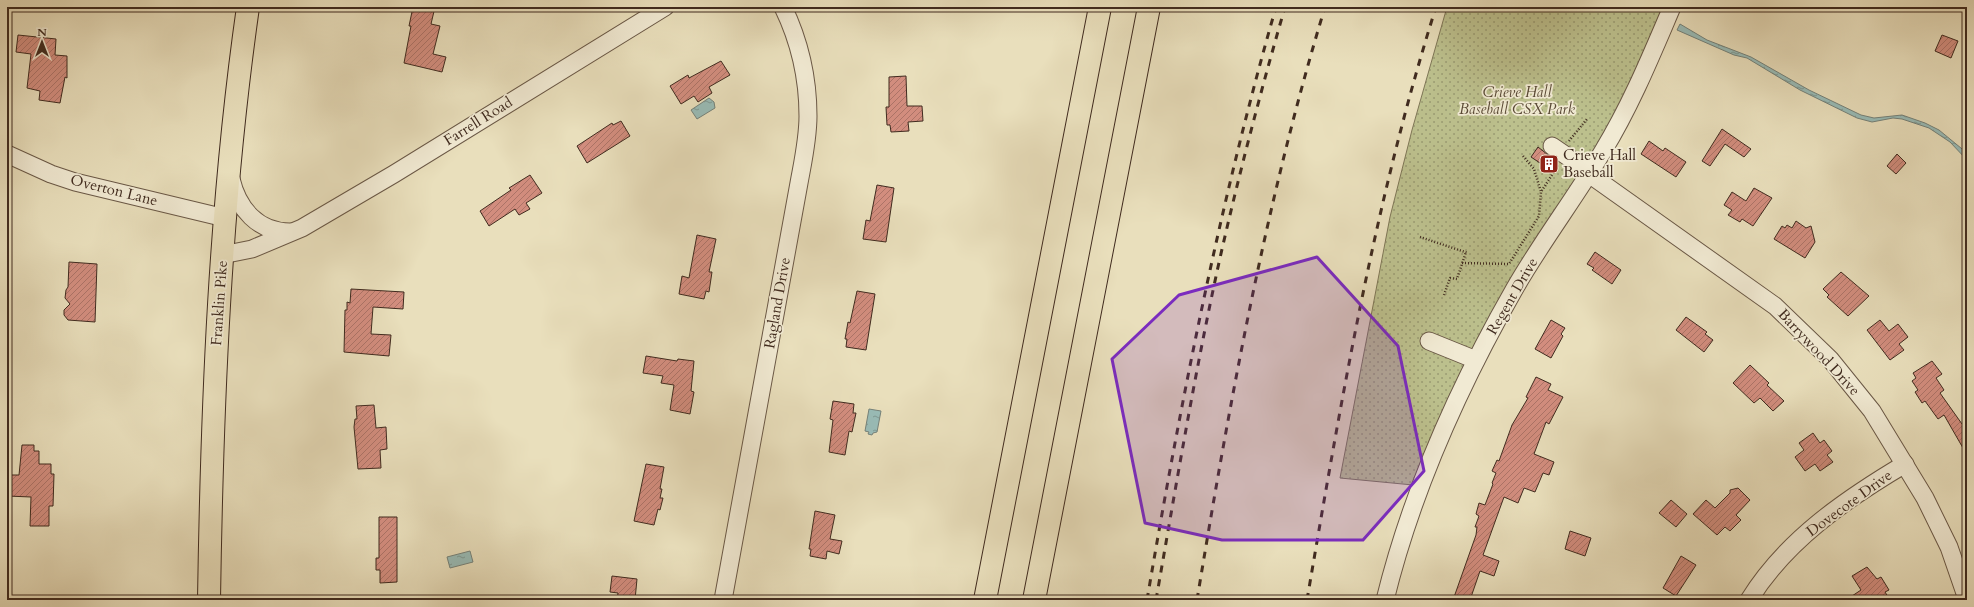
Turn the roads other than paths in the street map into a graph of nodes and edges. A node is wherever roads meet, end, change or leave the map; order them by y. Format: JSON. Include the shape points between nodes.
{"nodes":[{"id":1,"x":248,"y":7,"type":"edge"},
{"id":2,"x":665,"y":7,"type":"edge"},
{"id":3,"x":783,"y":7,"type":"edge"},
{"id":4,"x":1100,"y":7,"type":"edge"},
{"id":5,"x":1149,"y":7,"type":"edge"},
{"id":6,"x":1672,"y":7,"type":"edge"},
{"id":7,"x":1559,"y":151,"type":"road end"},
{"id":8,"x":7,"y":154,"type":"edge"},
{"id":9,"x":228,"y":169,"type":"junction"},
{"id":10,"x":1590,"y":173,"type":"junction"},
{"id":11,"x":225,"y":218,"type":"junction"},
{"id":12,"x":291,"y":232,"type":"junction"},
{"id":13,"x":222,"y":255,"type":"junction"},
{"id":14,"x":1429,"y":341,"type":"dead end"},
{"id":15,"x":1476,"y":360,"type":"junction"},
{"id":16,"x":1905,"y":464,"type":"junction"},
{"id":17,"x":1967,"y":599,"type":"edge"},
{"id":18,"x":209,"y":600,"type":"edge"},
{"id":19,"x":723,"y":600,"type":"edge"},
{"id":20,"x":985,"y":600,"type":"edge"},
{"id":21,"x":1034,"y":600,"type":"edge"},
{"id":22,"x":1385,"y":600,"type":"edge"},
{"id":23,"x":1749,"y":600,"type":"edge"}],
"edges":[{"from":1,"to":9,"type":"main road","name":"Franklin Pike"},
{"from":2,"to":12,"type":"street","name":"Farrell Road","via":[[394,174]]},
{"from":3,"to":19,"type":"street","name":"Ragland Drive","via":[[803,67],[807,89],[807,130]]},
{"from":4,"to":20,"type":"main road"},
{"from":5,"to":21,"type":"main road"},
{"from":6,"to":10,"type":"street","name":"Regent Drive","via":[[1630,102]]},
{"from":7,"to":10,"type":"street","name":"Barrywood Drive"},
{"from":8,"to":11,"type":"street","name":"Overton Lane","via":[[50,174],[75,182]]},
{"from":9,"to":11,"type":"main road","name":"Franklin Pike"},
{"from":9,"to":12,"type":"street","via":[[236,197],[244,210],[270,230]]},
{"from":10,"to":15,"type":"street","name":"Regent Drive","via":[[1530,263]]},
{"from":10,"to":16,"type":"street","name":"Barrywood Drive","via":[[1790,319],[1819,347],[1864,399]]},
{"from":11,"to":13,"type":"main road","name":"Franklin Pike"},
{"from":12,"to":13,"type":"street","name":"Farrell Road","via":[[252,249]]},
{"from":13,"to":18,"type":"main road","name":"Franklin Pike"},
{"from":14,"to":15,"type":"street"},
{"from":15,"to":22,"type":"street","name":"Regent Drive","via":[[1425,474],[1398,552]]},
{"from":16,"to":17,"type":"street","name":"Barrywood Drive","via":[[1949,547]]},
{"from":16,"to":23,"type":"street","name":"Dovecote Drive","via":[[1813,527],[1775,565]]}]}
